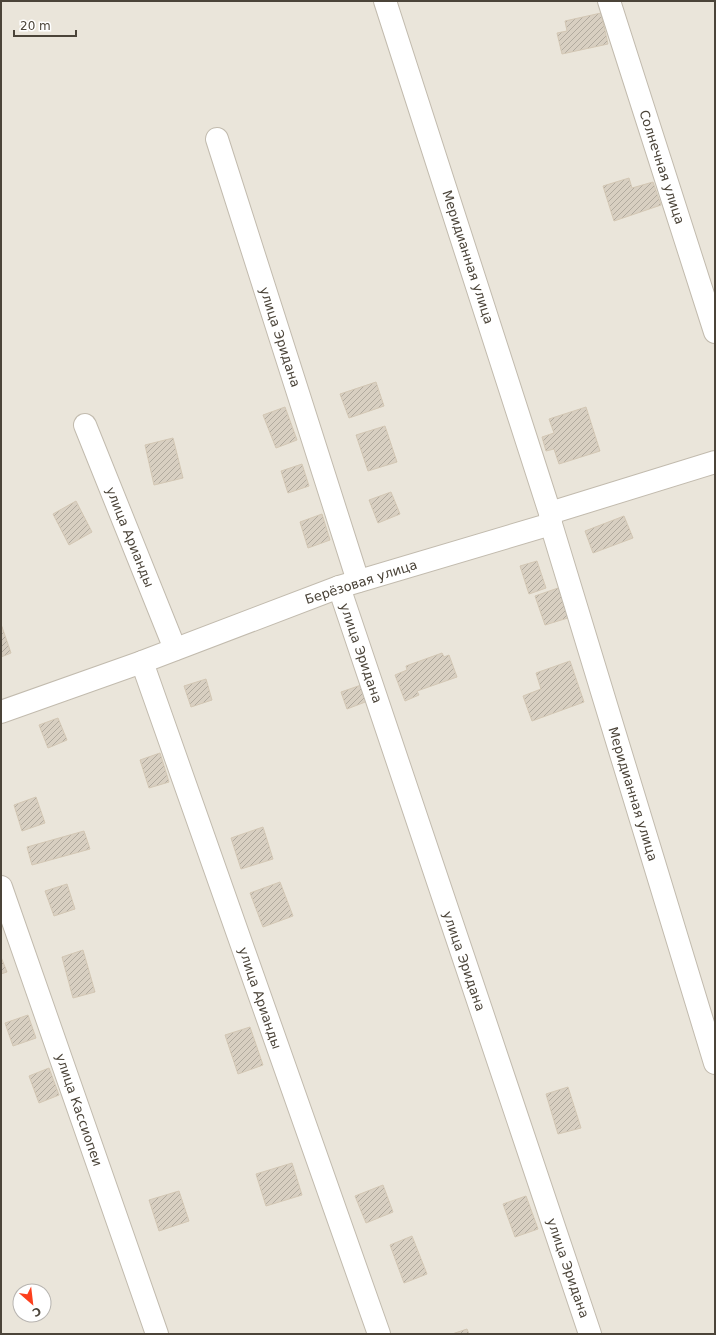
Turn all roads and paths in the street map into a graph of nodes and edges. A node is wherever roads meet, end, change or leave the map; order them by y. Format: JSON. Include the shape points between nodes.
{"nodes":[{"id":1,"x":385,"y":1,"type":"edge"},
{"id":2,"x":609,"y":1,"type":"edge"},
{"id":3,"x":216,"y":140,"type":"dead end"},
{"id":4,"x":715,"y":332,"type":"edge"},
{"id":5,"x":85,"y":425,"type":"dead end"},
{"id":6,"x":715,"y":462,"type":"edge"},
{"id":7,"x":551,"y":518,"type":"junction"},
{"id":8,"x":349,"y":584,"type":"junction"},
{"id":9,"x":175,"y":649,"type":"junction"},
{"id":10,"x":142,"y":662,"type":"junction"},
{"id":11,"x":1,"y":712,"type":"edge"},
{"id":12,"x":1,"y":887,"type":"edge"},
{"id":13,"x":715,"y":1063,"type":"edge"},
{"id":14,"x":156,"y":1334,"type":"edge"},
{"id":15,"x":378,"y":1334,"type":"edge"},
{"id":16,"x":590,"y":1334,"type":"edge"}],
"edges":[{"from":1,"to":7,"type":"street","name":"Меридианная улица"},
{"from":2,"to":4,"type":"street","name":"Солнечная улица"},
{"from":3,"to":8,"type":"street","name":"улица Эридана"},
{"from":5,"to":9,"type":"street","name":"улица Арианды"},
{"from":6,"to":7,"type":"street","name":"Берёзовая улица"},
{"from":7,"to":8,"type":"street","name":"Берёзовая улица"},
{"from":7,"to":13,"type":"street","name":"Меридианная улица"},
{"from":8,"to":9,"type":"street","name":"Берёзовая улица"},
{"from":8,"to":16,"type":"street","name":"улица Эридана"},
{"from":9,"to":10,"type":"street","name":"Берёзовая улица"},
{"from":10,"to":11,"type":"street","name":"Берёзовая улица"},
{"from":10,"to":15,"type":"street","name":"улица Арианды"},
{"from":12,"to":14,"type":"street","name":"улица Кассиопеи"}]}
